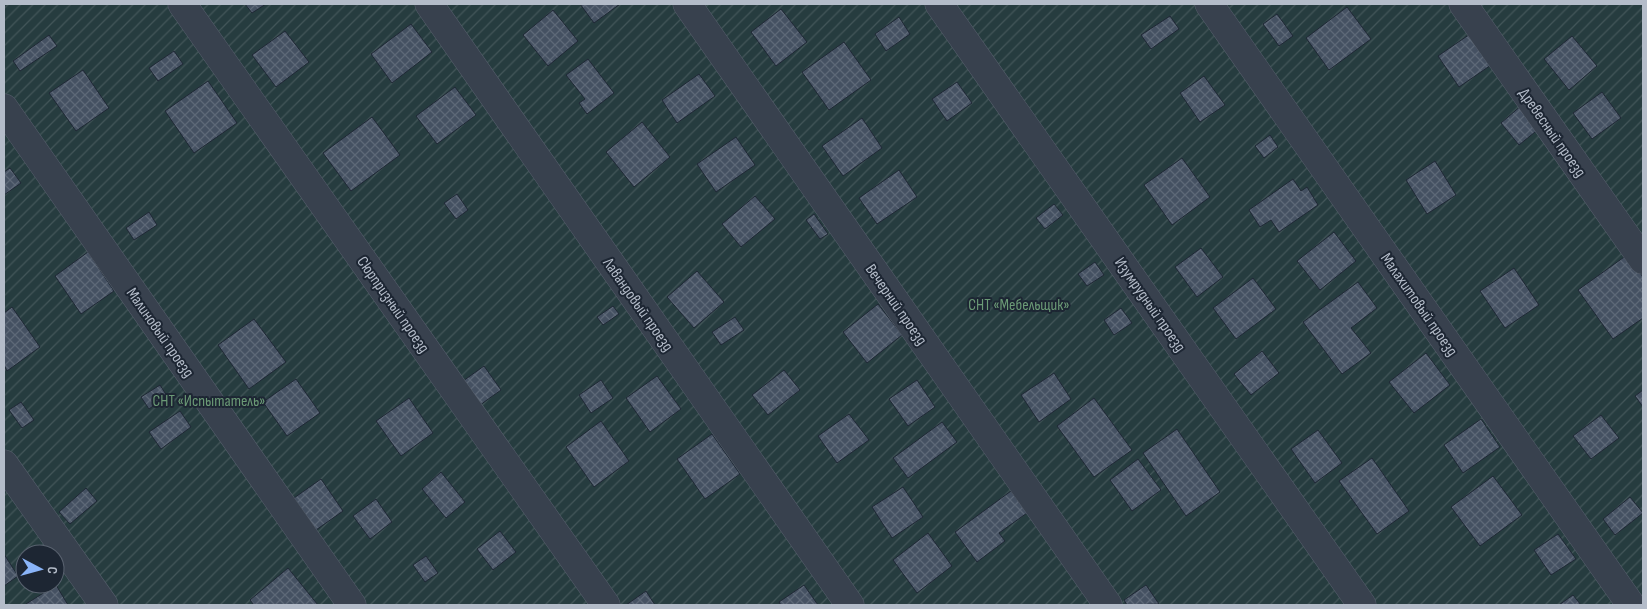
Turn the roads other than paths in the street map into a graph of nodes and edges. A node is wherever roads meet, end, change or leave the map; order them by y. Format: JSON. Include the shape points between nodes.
{"nodes":[{"id":1,"x":182,"y":4,"type":"edge"},
{"id":2,"x":429,"y":4,"type":"edge"},
{"id":3,"x":687,"y":4,"type":"edge"},
{"id":4,"x":939,"y":4,"type":"edge"},
{"id":5,"x":1209,"y":4,"type":"edge"},
{"id":6,"x":1463,"y":4,"type":"edge"},
{"id":7,"x":4,"y":108,"type":"edge"},
{"id":8,"x":1643,"y":260,"type":"edge"},
{"id":9,"x":4,"y":464,"type":"edge"},
{"id":10,"x":104,"y":605,"type":"edge"},
{"id":11,"x":352,"y":605,"type":"edge"},
{"id":12,"x":606,"y":605,"type":"edge"},
{"id":13,"x":850,"y":605,"type":"edge"},
{"id":14,"x":1108,"y":605,"type":"edge"},
{"id":15,"x":1362,"y":605,"type":"edge"},
{"id":16,"x":1631,"y":605,"type":"edge"}],
"edges":[{"from":1,"to":12,"type":"street","name":"Сюрпризный проезд"},
{"from":2,"to":13,"type":"street","name":"Лавандовый проезд"},
{"from":3,"to":14,"type":"street","name":"Вечерний проезд"},
{"from":4,"to":15,"type":"street","name":"Изумрудный проезд"},
{"from":5,"to":16,"type":"street","name":"Малахитовый проезд"},
{"from":6,"to":8,"type":"street","name":"Древесный проезд"},
{"from":7,"to":11,"type":"street","name":"Малиновый проезд"},
{"from":9,"to":10,"type":"street"}]}
